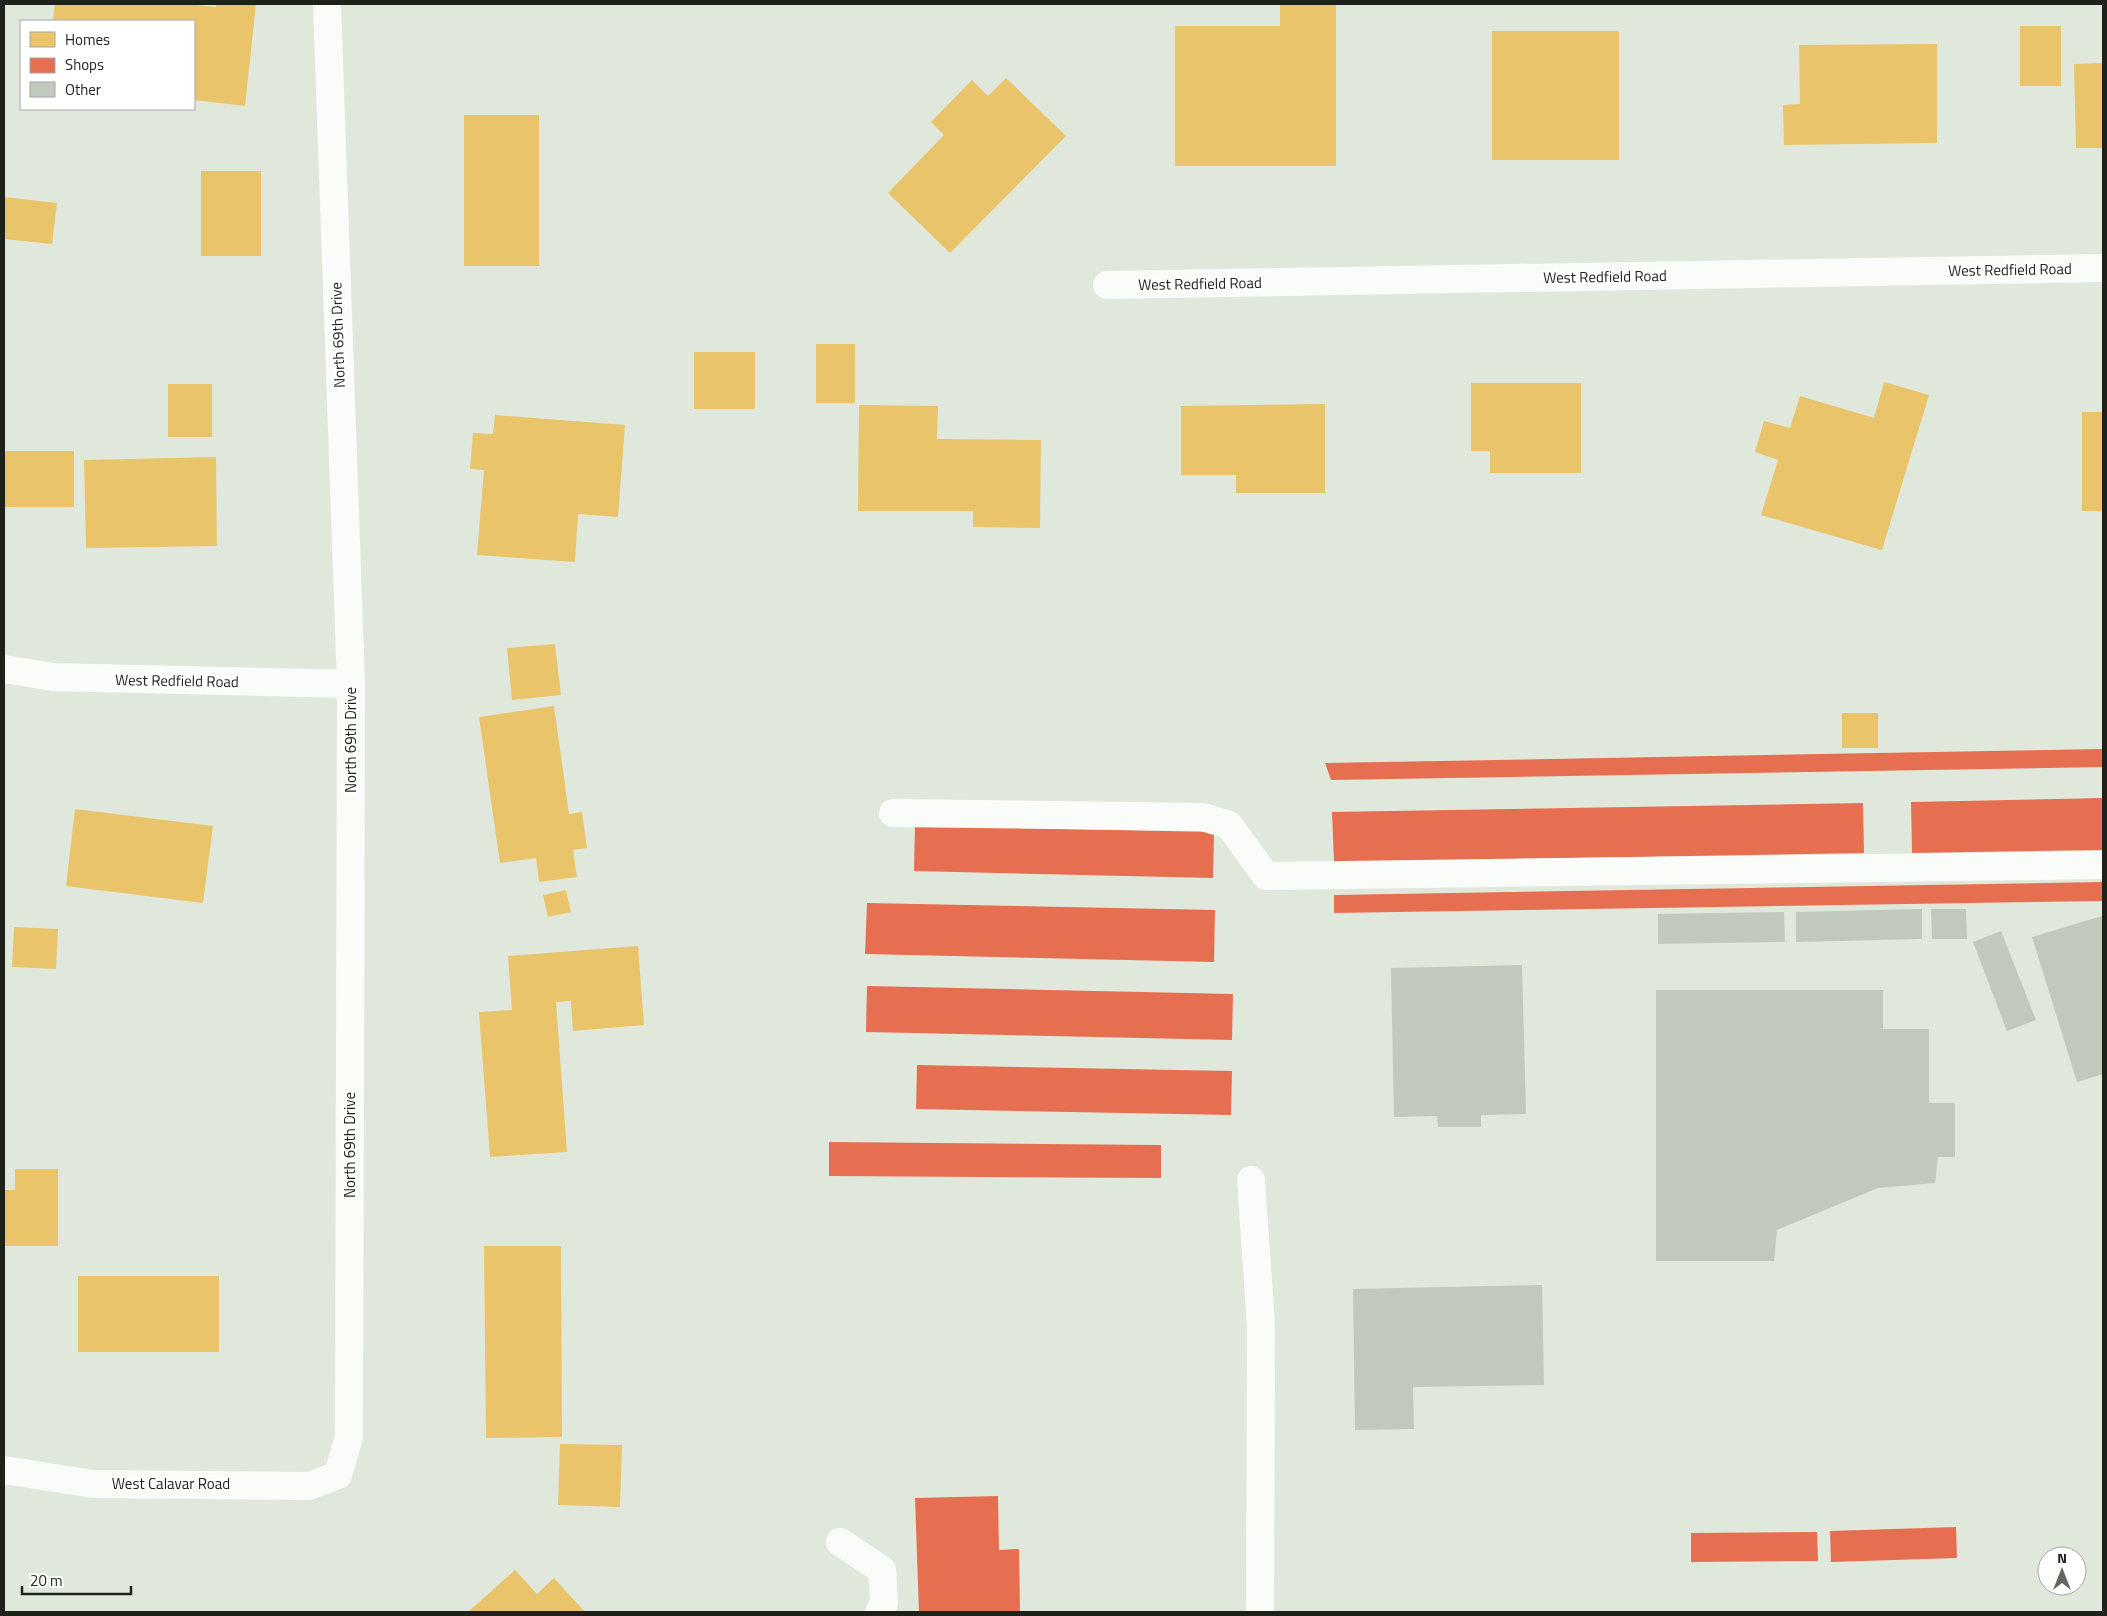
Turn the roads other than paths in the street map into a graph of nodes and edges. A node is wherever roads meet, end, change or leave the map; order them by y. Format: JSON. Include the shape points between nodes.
{"nodes":[{"id":1,"x":327,"y":4,"type":"edge"},
{"id":2,"x":2103,"y":268,"type":"edge"},
{"id":3,"x":1107,"y":285,"type":"dead end"},
{"id":4,"x":4,"y":669,"type":"edge"},
{"id":5,"x":351,"y":684,"type":"junction"},
{"id":6,"x":894,"y":813,"type":"dead end"},
{"id":7,"x":2103,"y":865,"type":"edge"},
{"id":8,"x":1250,"y":1180,"type":"dead end"},
{"id":9,"x":4,"y":1470,"type":"edge"},
{"id":10,"x":338,"y":1475,"type":"joint"},
{"id":11,"x":840,"y":1542,"type":"dead end"},
{"id":12,"x":879,"y":1612,"type":"edge"},
{"id":13,"x":1260,"y":1612,"type":"edge"}],
"edges":[{"from":1,"to":5,"type":"street","name":"North 69th Drive"},
{"from":2,"to":3,"type":"street","name":"West Redfield Road"},
{"from":4,"to":5,"type":"street","name":"West Redfield Road","via":[[53,677]]},
{"from":5,"to":10,"type":"street","name":"North 69th Drive","via":[[349,1437]]},
{"from":6,"to":7,"type":"street","via":[[1203,817],[1229,825],[1266,876]]},
{"from":8,"to":13,"type":"street","via":[[1261,1326]]},
{"from":9,"to":10,"type":"street","name":"West Calavar Road","via":[[93,1484],[309,1486]]},
{"from":11,"to":12,"type":"street","via":[[882,1570],[884,1604]]}]}
